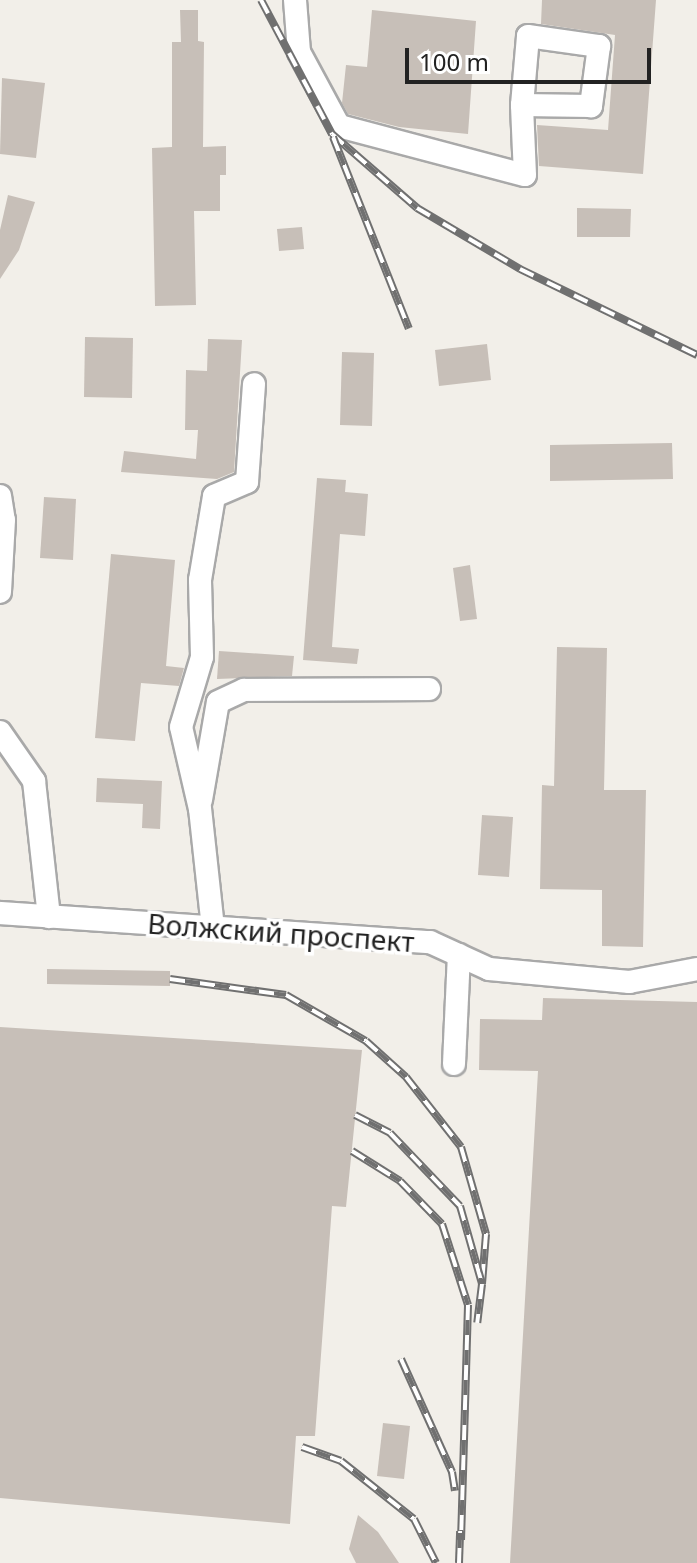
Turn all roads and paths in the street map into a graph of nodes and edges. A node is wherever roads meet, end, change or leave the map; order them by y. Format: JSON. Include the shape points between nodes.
{"nodes":[{"id":1,"x":295,"y":0,"type":"edge"},
{"id":2,"x":522,"y":105,"type":"dead end"},
{"id":3,"x":254,"y":384,"type":"dead end"},
{"id":4,"x":0,"y":496,"type":"edge"},
{"id":5,"x":0,"y":592,"type":"edge"},
{"id":6,"x":429,"y":689,"type":"dead end"},
{"id":7,"x":0,"y":732,"type":"edge"},
{"id":8,"x":200,"y":809,"type":"junction"},
{"id":9,"x":0,"y":913,"type":"edge"},
{"id":10,"x":49,"y":917,"type":"junction"},
{"id":11,"x":213,"y":928,"type":"junction"},
{"id":12,"x":459,"y":955,"type":"junction"},
{"id":13,"x":697,"y":969,"type":"edge"},
{"id":14,"x":454,"y":1064,"type":"dead end"}],
"edges":[{"from":1,"to":2,"type":"street","via":[[299,52],[339,126],[525,175]]},
{"from":3,"to":8,"type":"street","via":[[247,482],[214,496],[200,580],[202,657],[181,727]]},
{"from":4,"to":5,"type":"street"},
{"from":6,"to":8,"type":"street","via":[[244,690],[218,702]]},
{"from":7,"to":10,"type":"street","via":[[34,781]]},
{"from":8,"to":11,"type":"street"},
{"from":9,"to":10,"type":"street","name":"Волжский проспект"},
{"from":10,"to":11,"type":"street","name":"Волжский проспект"},
{"from":11,"to":12,"type":"street","name":"Волжский проспект","via":[[430,942]]},
{"from":12,"to":13,"type":"street","name":"Волжский проспект","via":[[489,969],[629,982]]},
{"from":12,"to":14,"type":"street"}]}
